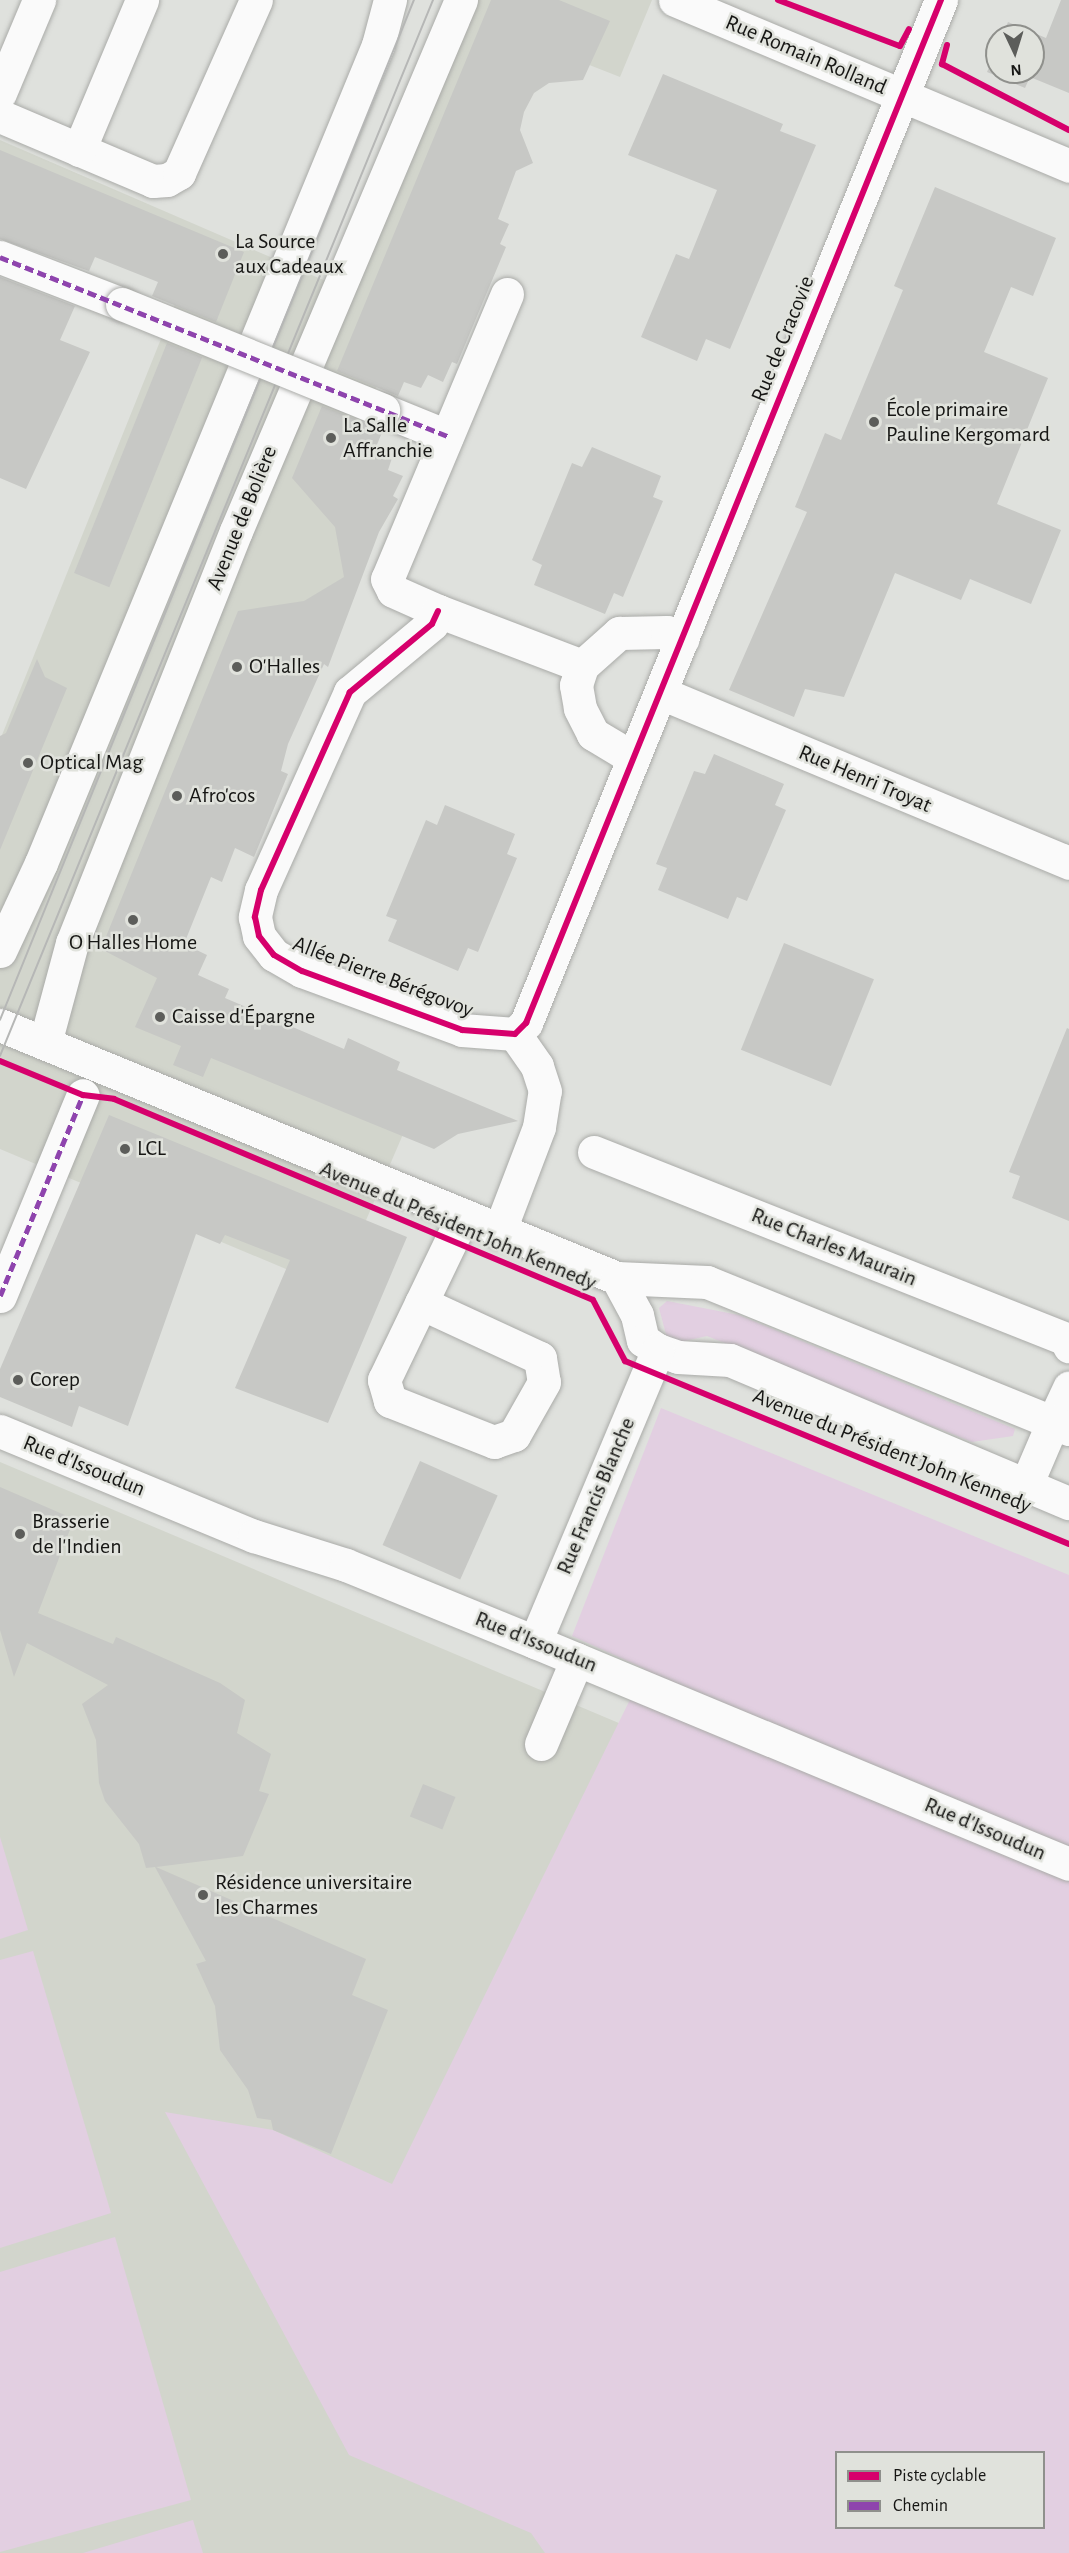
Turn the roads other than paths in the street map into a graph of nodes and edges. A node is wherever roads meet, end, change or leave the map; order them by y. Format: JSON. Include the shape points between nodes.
{"nodes":[{"id":1,"x":39,"y":0,"type":"edge"},
{"id":2,"x":142,"y":0,"type":"edge"},
{"id":3,"x":256,"y":0,"type":"edge"},
{"id":4,"x":390,"y":0,"type":"edge"},
{"id":5,"x":461,"y":0,"type":"edge"},
{"id":6,"x":675,"y":0,"type":"edge"},
{"id":7,"x":940,"y":0,"type":"edge"},
{"id":8,"x":0,"y":93,"type":"edge"},
{"id":9,"x":901,"y":96,"type":"junction"},
{"id":10,"x":0,"y":116,"type":"edge"},
{"id":11,"x":79,"y":150,"type":"junction"},
{"id":12,"x":1069,"y":166,"type":"edge"},
{"id":13,"x":0,"y":257,"type":"edge"},
{"id":14,"x":507,"y":294,"type":"dead end"},
{"id":15,"x":447,"y":436,"type":"junction"},
{"id":16,"x":438,"y":611,"type":"junction"},
{"id":17,"x":683,"y":639,"type":"junction"},
{"id":18,"x":582,"y":666,"type":"junction"},
{"id":19,"x":661,"y":693,"type":"junction"},
{"id":20,"x":633,"y":758,"type":"junction"},
{"id":21,"x":1069,"y":863,"type":"edge"},
{"id":22,"x":0,"y":951,"type":"edge"},
{"id":23,"x":0,"y":1025,"type":"edge"},
{"id":24,"x":515,"y":1034,"type":"junction"},
{"id":25,"x":45,"y":1043,"type":"junction"},
{"id":26,"x":83,"y":1095,"type":"dead end"},
{"id":27,"x":594,"y":1152,"type":"dead end"},
{"id":28,"x":462,"y":1218,"type":"junction"},
{"id":29,"x":499,"y":1232,"type":"junction"},
{"id":30,"x":617,"y":1278,"type":"junction"},
{"id":31,"x":0,"y":1296,"type":"edge"},
{"id":32,"x":421,"y":1303,"type":"junction"},
{"id":33,"x":1069,"y":1346,"type":"edge"},
{"id":34,"x":658,"y":1350,"type":"junction"},
{"id":35,"x":1069,"y":1387,"type":"edge"},
{"id":36,"x":1061,"y":1425,"type":"edge"},
{"id":37,"x":0,"y":1431,"type":"edge"},
{"id":38,"x":1026,"y":1485,"type":"junction"},
{"id":39,"x":1069,"y":1503,"type":"edge"},
{"id":40,"x":536,"y":1642,"type":"junction"},
{"id":41,"x":577,"y":1659,"type":"junction"},
{"id":42,"x":541,"y":1744,"type":"dead end"},
{"id":43,"x":1069,"y":1864,"type":"edge"}],
"edges":[{"from":1,"to":8,"type":"street"},
{"from":2,"to":11,"type":"street"},
{"from":3,"to":11,"type":"street","via":[[179,172],[153,181]]},
{"from":4,"to":22,"type":"street","via":[[333,153],[41,863]]},
{"from":5,"to":25,"type":"street","name":"Avenue de Bolière","via":[[236,531],[72,943]]},
{"from":6,"to":9,"type":"street","name":"Rue Romain Rolland"},
{"from":7,"to":9,"type":"street","name":"Rue de Cracovie"},
{"from":9,"to":12,"type":"street","name":"Rue Romain Rolland"},
{"from":9,"to":17,"type":"street","name":"Rue de Cracovie"},
{"from":10,"to":11,"type":"street"},
{"from":13,"to":15,"type":"street","bridge":true},
{"from":14,"to":15,"type":"street"},
{"from":15,"to":16,"type":"street","via":[[387,579],[393,591]]},
{"from":16,"to":18,"type":"street"},
{"from":16,"to":24,"type":"street","name":"Allée Pierre Bérégovoy","via":[[432,624],[350,692],[261,890],[255,917],[259,936],[274,955],[302,971],[462,1030]]},
{"from":17,"to":18,"type":"street","via":[[668,632],[619,633]]},
{"from":17,"to":19,"type":"street","name":"Rue de Cracovie"},
{"from":18,"to":20,"type":"street","via":[[578,697],[593,734]]},
{"from":19,"to":20,"type":"street"},
{"from":19,"to":21,"type":"street","name":"Rue Henri Troyat"},
{"from":20,"to":24,"type":"street","via":[[526,1023]]},
{"from":23,"to":25,"type":"street","name":"Avenue du Président John Kennedy"},
{"from":24,"to":29,"type":"street","via":[[537,1066],[545,1091],[538,1127]]},
{"from":25,"to":28,"type":"street","name":"Avenue du Président John Kennedy"},
{"from":26,"to":31,"type":"street"},
{"from":27,"to":33,"type":"street","name":"Rue Charles Maurain","via":[[1066,1339]]},
{"from":28,"to":29,"type":"street","name":"Avenue du Président John Kennedy"},
{"from":28,"to":32,"type":"street"},
{"from":29,"to":30,"type":"street","name":"Avenue du Président John Kennedy"},
{"from":30,"to":34,"type":"street","via":[[637,1315],[643,1340]]},
{"from":30,"to":36,"type":"street","name":"Avenue du Président John Kennedy","via":[[707,1282]]},
{"from":32,"to":32,"type":"street","via":[[384,1380],[390,1401],[494,1442],[514,1435],[544,1382],[540,1358]]},
{"from":34,"to":38,"type":"street","name":"Avenue du Président John Kennedy","via":[[678,1357],[730,1360]]},
{"from":34,"to":40,"type":"street","name":"Rue Francis Blanche"},
{"from":35,"to":36,"type":"street"},
{"from":36,"to":38,"type":"street"},
{"from":37,"to":40,"type":"street","name":"Rue d'Issoudun","via":[[254,1536],[346,1565]]},
{"from":38,"to":39,"type":"street","name":"Avenue du Président John Kennedy"},
{"from":40,"to":41,"type":"street","name":"Rue d'Issoudun"},
{"from":41,"to":42,"type":"street"},
{"from":41,"to":43,"type":"street","name":"Rue d'Issoudun"}]}
